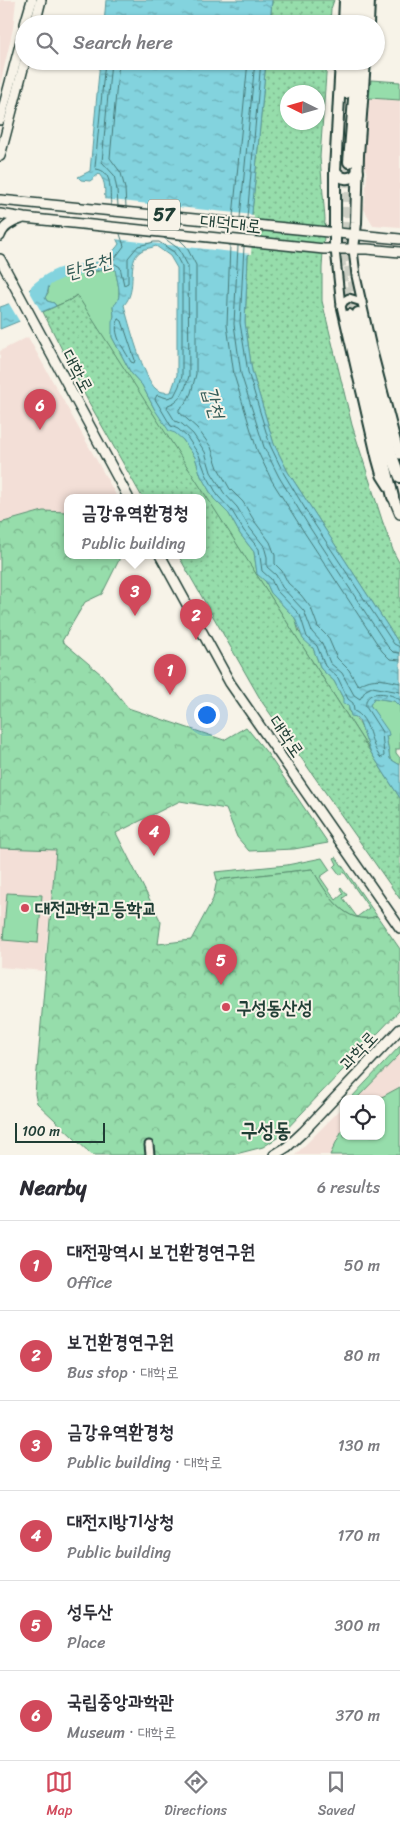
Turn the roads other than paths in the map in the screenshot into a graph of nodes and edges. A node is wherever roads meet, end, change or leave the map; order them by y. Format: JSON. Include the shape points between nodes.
{"nodes":[{"id":1,"x":32,"y":0,"type":"edge"},
{"id":2,"x":42,"y":0,"type":"edge"},
{"id":3,"x":345,"y":0,"type":"edge"},
{"id":4,"x":354,"y":0,"type":"edge"},
{"id":5,"x":362,"y":0,"type":"edge"},
{"id":6,"x":370,"y":0,"type":"edge"},
{"id":7,"x":28,"y":15,"type":"edge"},
{"id":8,"x":38,"y":15,"type":"edge"},
{"id":9,"x":344,"y":15,"type":"edge"},
{"id":10,"x":353,"y":15,"type":"edge"},
{"id":11,"x":361,"y":15,"type":"edge"},
{"id":12,"x":369,"y":15,"type":"edge"},
{"id":13,"x":15,"y":64,"type":"edge"},
{"id":14,"x":23,"y":70,"type":"edge"},
{"id":15,"x":340,"y":70,"type":"edge"},
{"id":16,"x":349,"y":70,"type":"edge"},
{"id":17,"x":356,"y":70,"type":"edge"},
{"id":18,"x":364,"y":70,"type":"edge"},
{"id":19,"x":0,"y":120,"type":"edge"},
{"id":20,"x":0,"y":156,"type":"edge"},
{"id":21,"x":334,"y":171,"type":"junction"},
{"id":22,"x":358,"y":172,"type":"junction"},
{"id":23,"x":2,"y":200,"type":"edge"},
{"id":24,"x":1,"y":214,"type":"edge"},
{"id":25,"x":24,"y":218,"type":"junction"},
{"id":26,"x":330,"y":231,"type":"junction"},
{"id":27,"x":1,"y":234,"type":"edge"},
{"id":28,"x":354,"y":234,"type":"junction"},
{"id":29,"x":400,"y":238,"type":"edge"},
{"id":30,"x":335,"y":249,"type":"junction"},
{"id":31,"x":353,"y":249,"type":"junction"},
{"id":32,"x":0,"y":252,"type":"edge"},
{"id":33,"x":400,"y":252,"type":"edge"},
{"id":34,"x":2,"y":263,"type":"edge"},
{"id":35,"x":362,"y":302,"type":"junction"},
{"id":36,"x":341,"y":306,"type":"junction"},
{"id":37,"x":400,"y":455,"type":"edge"},
{"id":38,"x":400,"y":477,"type":"edge"},
{"id":39,"x":126,"y":494,"type":"edge"},
{"id":40,"x":393,"y":496,"type":"junction"},
{"id":41,"x":400,"y":514,"type":"edge"},
{"id":42,"x":162,"y":559,"type":"edge"},
{"id":43,"x":400,"y":928,"type":"edge"},
{"id":44,"x":400,"y":1029,"type":"edge"},
{"id":45,"x":150,"y":1145,"type":"dead end"},
{"id":46,"x":150,"y":1155,"type":"edge"},
{"id":47,"x":274,"y":1155,"type":"edge"}],
"edges":[{"from":1,"to":7,"type":"main road"},
{"from":2,"to":8,"type":"main road"},
{"from":3,"to":9,"type":"highway"},
{"from":4,"to":10,"type":"highway"},
{"from":5,"to":11,"type":"highway"},
{"from":6,"to":12,"type":"highway"},
{"from":13,"to":19,"type":"main road"},
{"from":14,"to":20,"type":"main road"},
{"from":15,"to":21,"type":"highway"},
{"from":16,"to":17,"type":"highway","via":[[345,161]]},
{"from":18,"to":22,"type":"highway"},
{"from":21,"to":22,"type":"highway","via":[[344,179]]},
{"from":21,"to":26,"type":"highway"},
{"from":22,"to":28,"type":"highway"},
{"from":23,"to":26,"type":"main road","name":"대덕대로","number":"57"},
{"from":24,"to":25,"type":"main road","name":"대덕대로","number":"57"},
{"from":25,"to":27,"type":"main road","via":[[13,222]]},
{"from":25,"to":30,"type":"main road","name":"대덕대로","number":"57"},
{"from":26,"to":28,"type":"main road","name":"대덕대로","number":"57"},
{"from":26,"to":30,"type":"highway"},
{"from":28,"to":29,"type":"main road","name":"대덕대로","number":"57"},
{"from":28,"to":31,"type":"highway"},
{"from":30,"to":31,"type":"main road","name":"대덕대로","number":"57"},
{"from":30,"to":36,"type":"street"},
{"from":31,"to":33,"type":"main road","name":"대덕대로","number":"57"},
{"from":31,"to":35,"type":"street"},
{"from":32,"to":34,"type":"main road","name":"대학로"},
{"from":34,"to":39,"type":"main road","name":"대학로"},
{"from":35,"to":36,"type":"street","via":[[349,298]]},
{"from":35,"to":37,"type":"street"},
{"from":36,"to":40,"type":"street","via":[[376,458]]},
{"from":38,"to":40,"type":"highway","via":[[354,314]]},
{"from":40,"to":41,"type":"main road"},
{"from":42,"to":43,"type":"main road","name":"대학로","via":[[230,683]]},
{"from":44,"to":47,"type":"main road","name":"과학로","via":[[288,1147]]},
{"from":45,"to":46,"type":"street"}]}
